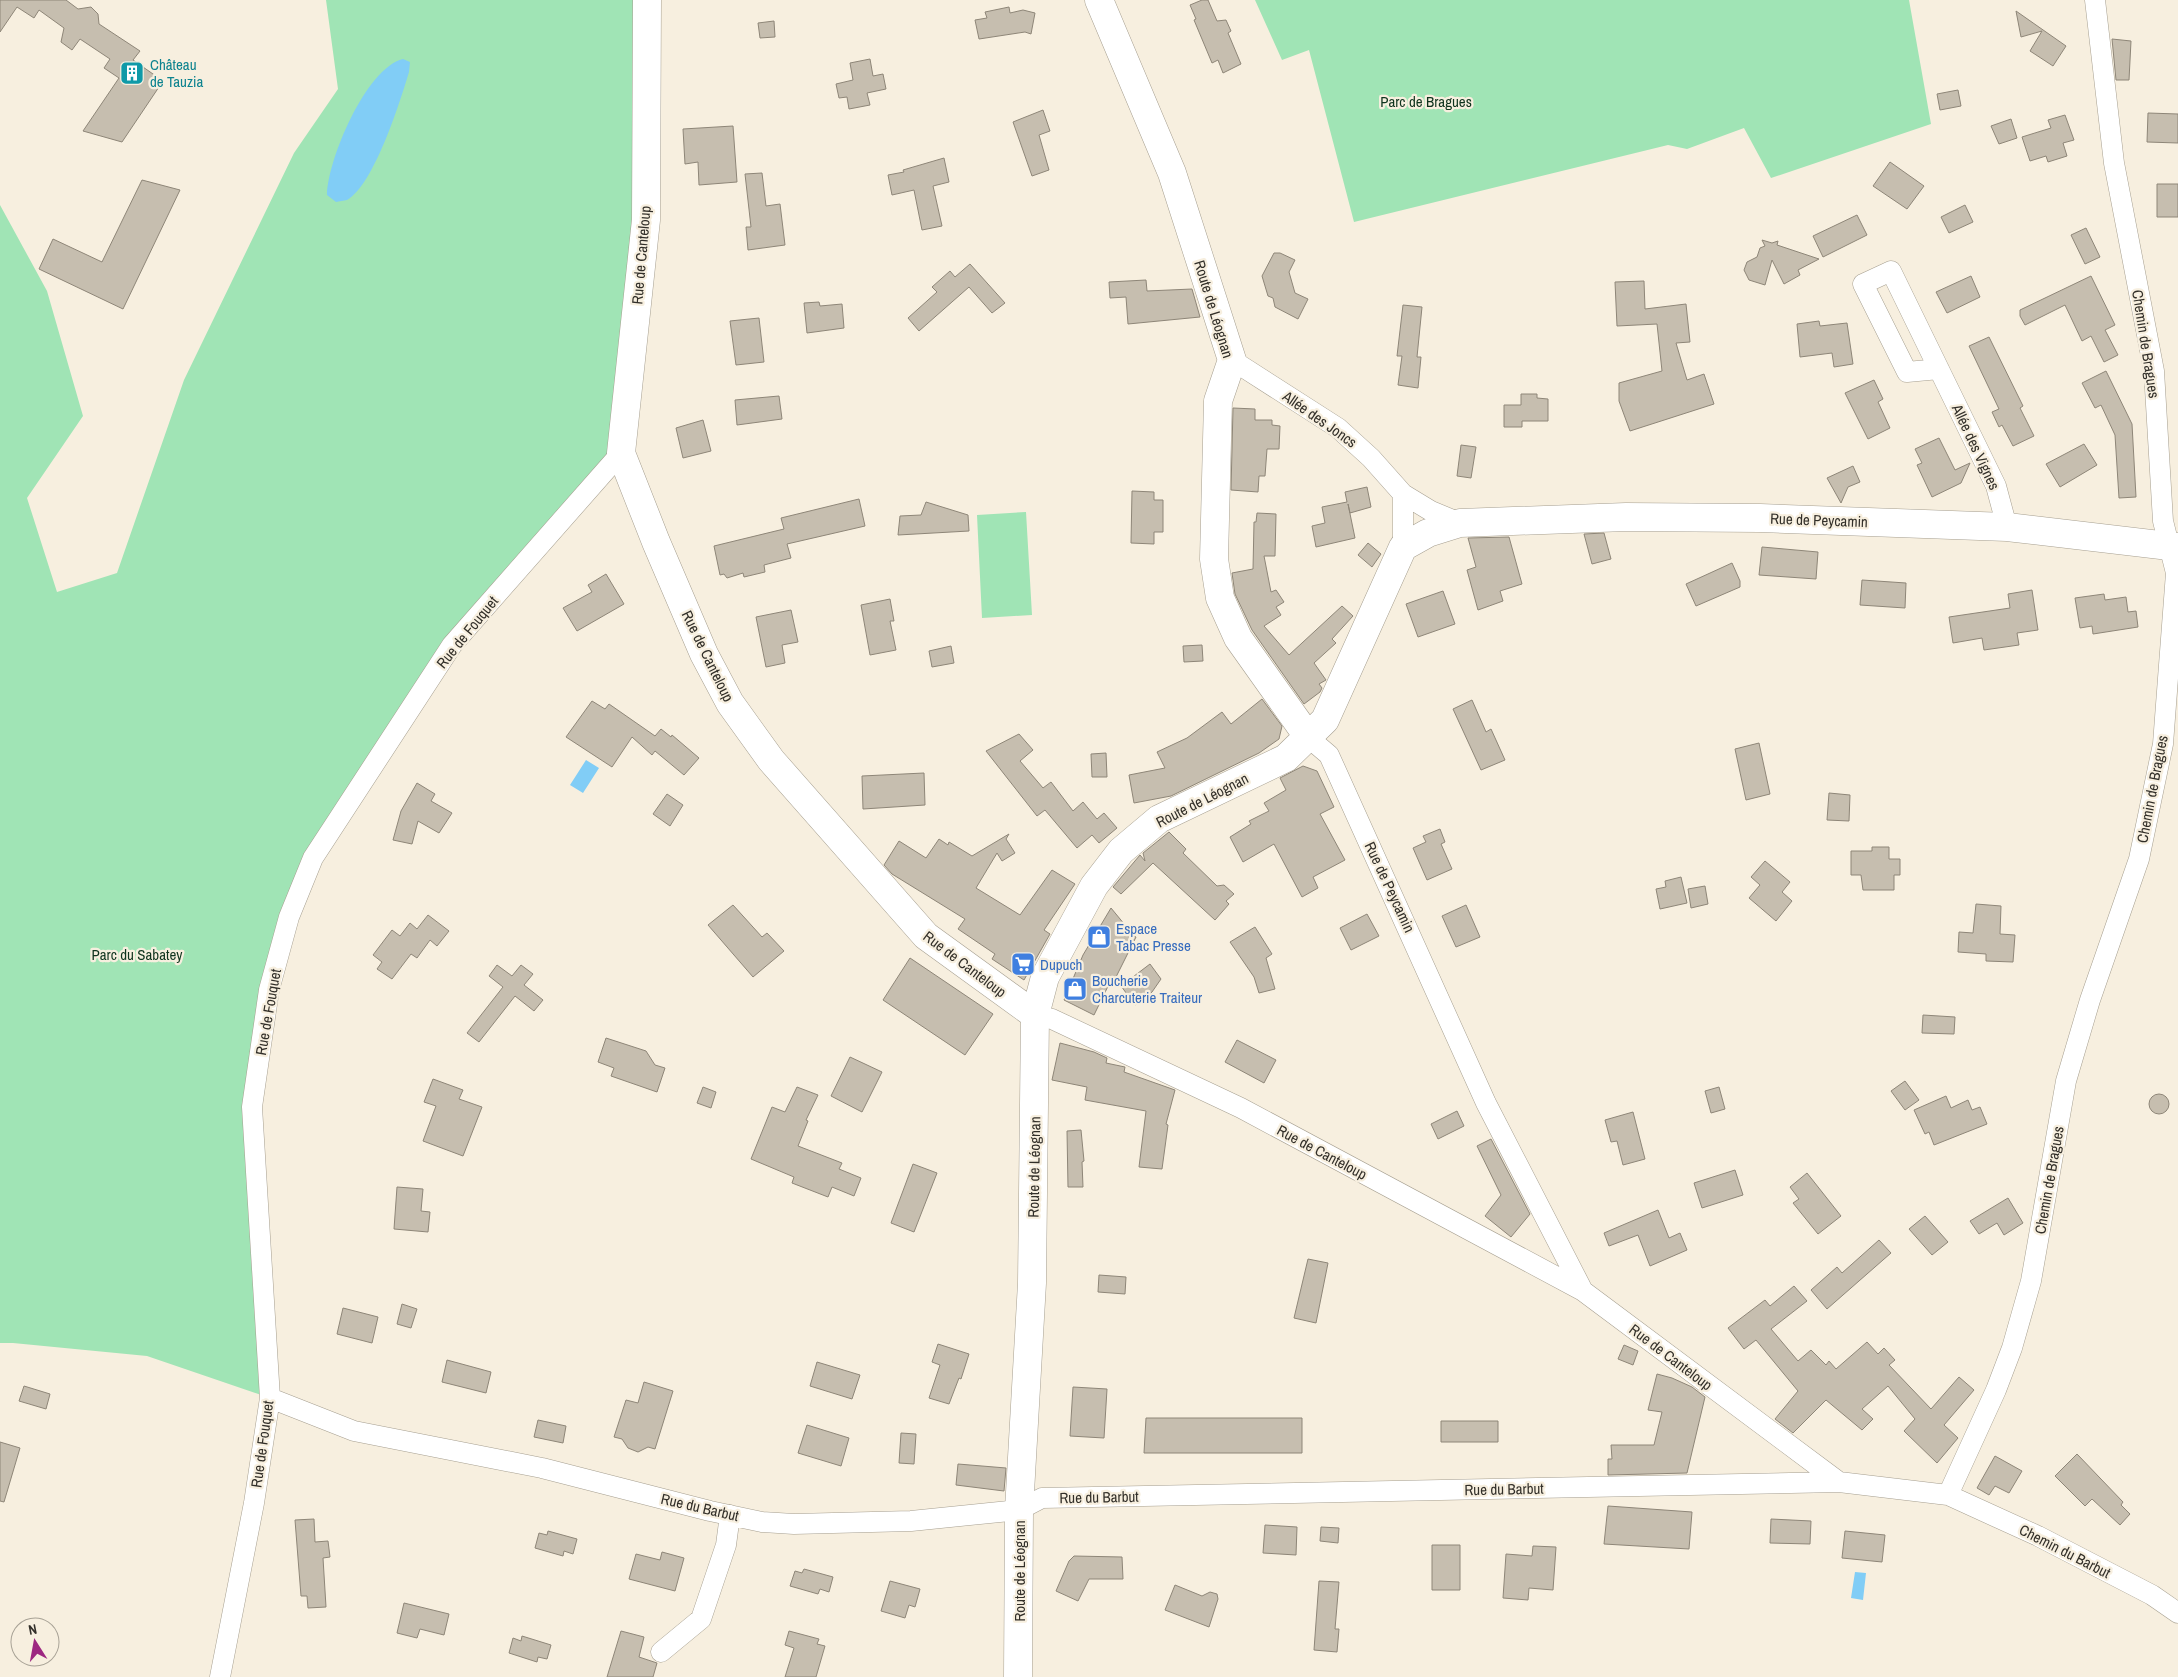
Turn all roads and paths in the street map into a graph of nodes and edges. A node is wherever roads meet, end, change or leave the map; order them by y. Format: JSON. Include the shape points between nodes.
{"nodes":[{"id":1,"x":647,"y":0,"type":"edge"},
{"id":2,"x":1100,"y":0,"type":"edge"},
{"id":3,"x":2095,"y":0,"type":"edge"},
{"id":4,"x":1232,"y":360,"type":"junction"},
{"id":5,"x":1939,"y":369,"type":"junction"},
{"id":6,"x":622,"y":453,"type":"junction"},
{"id":7,"x":1403,"y":494,"type":"junction"},
{"id":8,"x":1460,"y":523,"type":"junction"},
{"id":9,"x":2007,"y":527,"type":"junction"},
{"id":10,"x":2174,"y":546,"type":"edge"},
{"id":11,"x":1403,"y":547,"type":"junction"},
{"id":12,"x":1309,"y":738,"type":"junction"},
{"id":13,"x":1035,"y":1015,"type":"junction"},
{"id":14,"x":1583,"y":1292,"type":"junction"},
{"id":15,"x":270,"y":1398,"type":"junction"},
{"id":16,"x":1839,"y":1482,"type":"junction"},
{"id":17,"x":1948,"y":1495,"type":"junction"},
{"id":18,"x":1019,"y":1510,"type":"junction"},
{"id":19,"x":730,"y":1515,"type":"junction"},
{"id":20,"x":2178,"y":1613,"type":"edge"},
{"id":21,"x":661,"y":1652,"type":"dead end"},
{"id":22,"x":220,"y":1677,"type":"edge"},
{"id":23,"x":1018,"y":1677,"type":"edge"}],
"edges":[{"from":1,"to":6,"type":"street","name":"Rue de Canteloup","via":[[646,220]]},
{"from":2,"to":4,"type":"street","name":"Route de Léognan","via":[[1172,173]]},
{"from":3,"to":10,"type":"street","name":"Chemin de Bragues","via":[[2114,163],[2154,371],[2163,520]]},
{"from":4,"to":7,"type":"street","name":"Allée des Joncs","via":[[1338,428]]},
{"from":4,"to":12,"type":"street","name":"Route de Léognan","via":[[1218,400],[1214,560],[1220,598],[1238,638]]},
{"from":5,"to":5,"type":"street","name":"Allée des Vignes","via":[[1891,271],[1863,284],[1907,372]]},
{"from":5,"to":9,"type":"street","name":"Allée des Vignes","via":[[1996,486]]},
{"from":6,"to":13,"type":"street","name":"Rue de Canteloup","via":[[704,654],[730,703],[771,760],[926,936]]},
{"from":6,"to":15,"type":"street","name":"Rue de Fouquet","via":[[452,645],[313,858],[289,917],[269,990],[252,1107]]},
{"from":7,"to":8,"type":"street","name":"Rue de Peycamin"},
{"from":7,"to":11,"type":"street"},
{"from":8,"to":9,"type":"street","name":"Rue de Peycamin","via":[[1626,517]]},
{"from":8,"to":11,"type":"street","name":"Rue de Peycamin","via":[[1428,533]]},
{"from":9,"to":10,"type":"street","name":"Rue de Peycamin"},
{"from":10,"to":17,"type":"street","name":"Chemin de Bragues","via":[[2176,573],[2163,744],[2139,859],[2090,1000],[2066,1081],[2031,1281],[2012,1348]]},
{"from":11,"to":12,"type":"street","via":[[1326,720]]},
{"from":12,"to":13,"type":"street","name":"Route de Léognan","via":[[1286,758],[1159,819],[1121,851],[1094,886],[1045,977]]},
{"from":12,"to":14,"type":"street","name":"Rue de Peycamin","via":[[1329,755],[1486,1103]]},
{"from":13,"to":14,"type":"street","name":"Rue de Canteloup","via":[[1052,1018],[1241,1108]]},
{"from":13,"to":18,"type":"street","name":"Route de Léognan","via":[[1032,1283]]},
{"from":14,"to":16,"type":"street","name":"Rue de Canteloup"},
{"from":15,"to":19,"type":"street","name":"Rue du Barbut","via":[[354,1431],[542,1468]]},
{"from":15,"to":22,"type":"street","name":"Rue de Fouquet","via":[[254,1503]]},
{"from":16,"to":17,"type":"street","name":"Rue du Barbut"},
{"from":16,"to":18,"type":"street","name":"Rue du Barbut","via":[[1042,1498]]},
{"from":17,"to":20,"type":"street","name":"Chemin du Barbut","via":[[2038,1536],[2152,1595]]},
{"from":18,"to":19,"type":"street","name":"Rue du Barbut","via":[[911,1521],[794,1524]]},
{"from":18,"to":23,"type":"street","name":"Route de Léognan"},
{"from":19,"to":21,"type":"street","via":[[726,1545],[700,1619]]}]}
